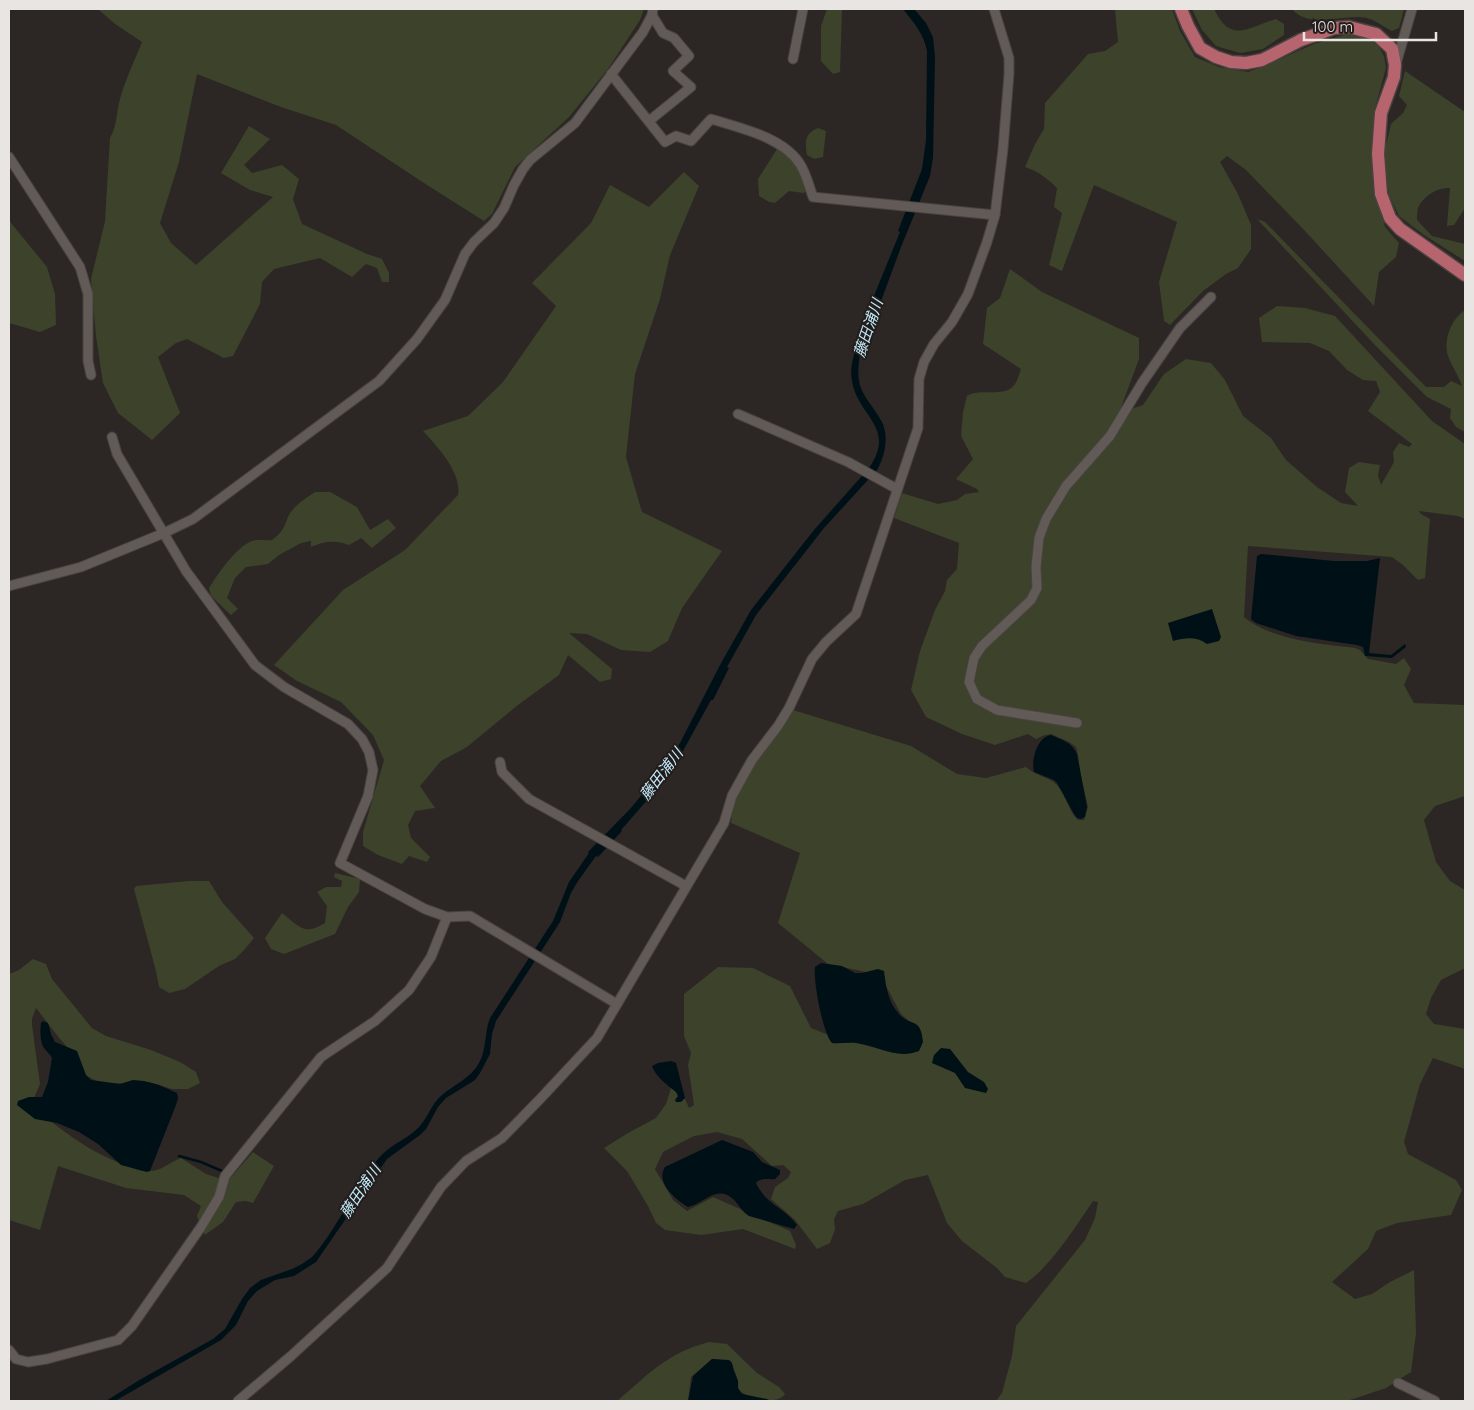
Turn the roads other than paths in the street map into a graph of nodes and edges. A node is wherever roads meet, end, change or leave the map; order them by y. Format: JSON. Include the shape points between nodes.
{"nodes":[{"id":1,"x":803,"y":9,"type":"edge"},
{"id":2,"x":994,"y":9,"type":"edge"},
{"id":3,"x":1181,"y":9,"type":"edge"},
{"id":4,"x":1412,"y":9,"type":"edge"},
{"id":5,"x":652,"y":12,"type":"edge"},
{"id":6,"x":793,"y":59,"type":"dead end"},
{"id":7,"x":1396,"y":65,"type":"junction"},
{"id":8,"x":611,"y":74,"type":"junction"},
{"id":9,"x":648,"y":121,"type":"junction"},
{"id":10,"x":9,"y":157,"type":"edge"},
{"id":11,"x":995,"y":215,"type":"junction"},
{"id":12,"x":1465,"y":275,"type":"edge"},
{"id":13,"x":1211,"y":297,"type":"dead end"},
{"id":14,"x":91,"y":375,"type":"dead end"},
{"id":15,"x":738,"y":414,"type":"dead end"},
{"id":16,"x":112,"y":437,"type":"dead end"},
{"id":17,"x":897,"y":489,"type":"junction"},
{"id":18,"x":164,"y":533,"type":"junction"},
{"id":19,"x":9,"y":586,"type":"edge"},
{"id":20,"x":1077,"y":722,"type":"dead end"},
{"id":21,"x":500,"y":762,"type":"dead end"},
{"id":22,"x":686,"y":886,"type":"junction"},
{"id":23,"x":447,"y":917,"type":"junction"},
{"id":24,"x":618,"y":1004,"type":"junction"},
{"id":25,"x":9,"y":1350,"type":"edge"},
{"id":26,"x":1398,"y":1383,"type":"dead end"},
{"id":27,"x":238,"y":1401,"type":"edge"},
{"id":28,"x":1434,"y":1401,"type":"edge"}],
"edges":[{"from":1,"to":6,"type":"street"},
{"from":2,"to":11,"type":"street","via":[[1009,58]]},
{"from":3,"to":7,"type":"main road","via":[[1200,48],[1231,62],[1262,60],[1301,40],[1334,28],[1349,27],[1376,34],[1392,49]]},
{"from":4,"to":7,"type":"street"},
{"from":5,"to":8,"type":"street","via":[[643,32]]},
{"from":5,"to":9,"type":"street","via":[[663,33],[674,38],[689,56],[673,71],[690,87]]},
{"from":7,"to":12,"type":"main road","via":[[1381,113],[1378,154],[1381,194],[1390,218],[1400,229]]},
{"from":8,"to":9,"type":"street"},
{"from":8,"to":18,"type":"street","via":[[575,122],[523,169],[499,216],[465,254],[445,300],[417,339],[379,381],[193,519]]},
{"from":9,"to":11,"type":"street","via":[[665,142],[676,136],[691,140],[711,119],[759,135],[792,152],[813,197]]},
{"from":10,"to":14,"type":"street","via":[[80,267],[88,294]]},
{"from":11,"to":17,"type":"street","via":[[968,294],[924,362],[919,379],[918,428]]},
{"from":13,"to":20,"type":"street","via":[[1180,328],[1110,436],[1066,486],[1046,519],[1039,538],[1037,588],[1031,600],[982,646],[974,658],[969,682],[976,699],[997,710]]},
{"from":15,"to":17,"type":"street","via":[[848,462]]},
{"from":16,"to":18,"type":"street","via":[[117,454]]},
{"from":17,"to":22,"type":"street","via":[[856,614],[812,659],[789,708],[752,760],[732,796],[724,823]]},
{"from":18,"to":19,"type":"street","via":[[81,567]]},
{"from":18,"to":23,"type":"street","via":[[186,571],[255,665],[284,687],[348,724],[369,752],[373,770],[368,796],[340,863],[425,909]]},
{"from":21,"to":22,"type":"street","via":[[502,772],[528,799]]},
{"from":22,"to":24,"type":"street"},
{"from":23,"to":24,"type":"street","via":[[470,916]]},
{"from":23,"to":25,"type":"street","via":[[431,957],[409,990],[375,1021],[321,1057],[225,1176],[219,1197],[200,1227],[132,1326],[118,1340],[28,1362],[16,1360]]},
{"from":24,"to":27,"type":"street","via":[[596,1038],[542,1098],[502,1138],[466,1161],[441,1187],[387,1268]]},
{"from":26,"to":28,"type":"street"}]}
